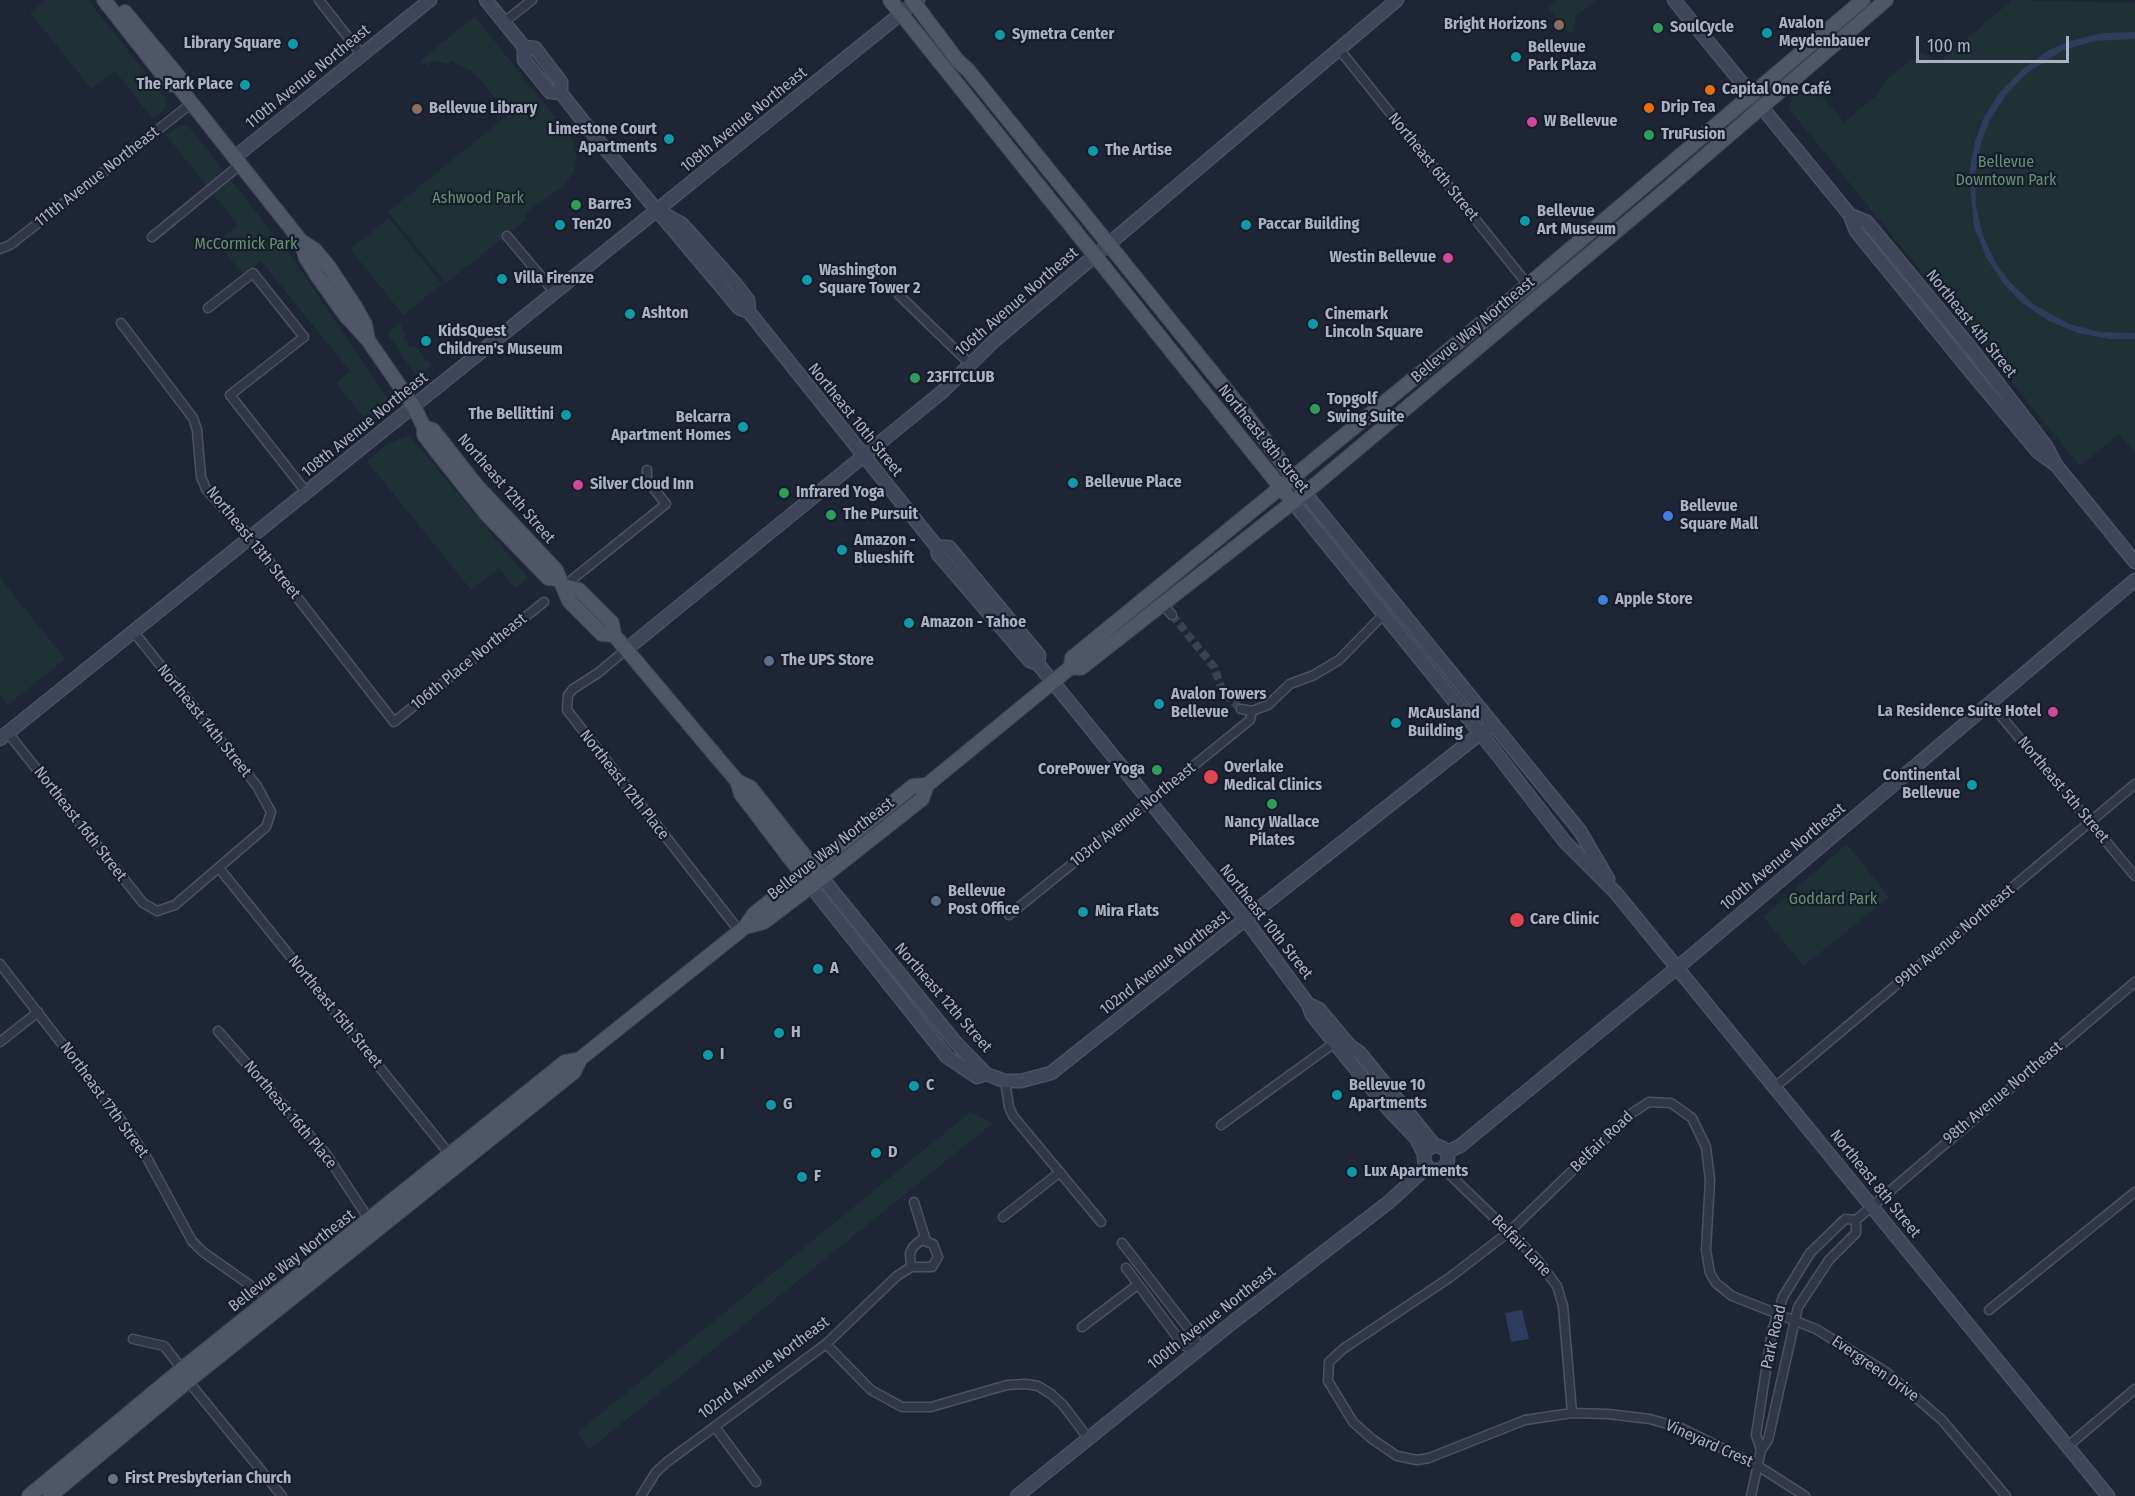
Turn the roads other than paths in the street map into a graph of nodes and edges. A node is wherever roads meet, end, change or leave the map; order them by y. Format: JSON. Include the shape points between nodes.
{"nodes":[{"id":1,"x":104,"y":0,"type":"edge"},
{"id":2,"x":115,"y":0,"type":"edge"},
{"id":3,"x":320,"y":0,"type":"edge"},
{"id":4,"x":430,"y":0,"type":"edge"},
{"id":5,"x":486,"y":0,"type":"edge"},
{"id":6,"x":532,"y":0,"type":"edge"},
{"id":7,"x":890,"y":0,"type":"edge"},
{"id":8,"x":1397,"y":0,"type":"edge"},
{"id":9,"x":1674,"y":0,"type":"edge"},
{"id":10,"x":1863,"y":0,"type":"edge"},
{"id":11,"x":1886,"y":0,"type":"edge"},
{"id":12,"x":915,"y":1,"type":"edge"},
{"id":13,"x":901,"y":14,"type":"junction"},
{"id":14,"x":504,"y":22,"type":"junction"},
{"id":15,"x":1339,"y":49,"type":"junction"},
{"id":16,"x":362,"y":54,"type":"junction"},
{"id":17,"x":178,"y":86,"type":"junction"},
{"id":18,"x":1749,"y":94,"type":"junction"},
{"id":19,"x":192,"y":103,"type":"junction"},
{"id":20,"x":1761,"y":109,"type":"junction"},
{"id":21,"x":238,"y":161,"type":"junction"},
{"id":22,"x":658,"y":211,"type":"junction"},
{"id":23,"x":507,"y":236,"type":"dead end"},
{"id":24,"x":152,"y":237,"type":"dead end"},
{"id":25,"x":1108,"y":244,"type":"junction"},
{"id":26,"x":0,"y":249,"type":"edge"},
{"id":27,"x":1094,"y":256,"type":"junction"},
{"id":28,"x":1528,"y":285,"type":"junction"},
{"id":29,"x":555,"y":292,"type":"junction"},
{"id":30,"x":899,"y":295,"type":"dead end"},
{"id":31,"x":208,"y":308,"type":"dead end"},
{"id":32,"x":121,"y":323,"type":"dead end"},
{"id":33,"x":1460,"y":340,"type":"junction"},
{"id":34,"x":970,"y":364,"type":"junction"},
{"id":35,"x":1431,"y":387,"type":"junction"},
{"id":36,"x":414,"y":407,"type":"junction"},
{"id":37,"x":863,"y":456,"type":"junction"},
{"id":38,"x":647,"y":470,"type":"dead end"},
{"id":39,"x":1293,"y":477,"type":"junction"},
{"id":40,"x":1281,"y":488,"type":"junction"},
{"id":41,"x":1304,"y":492,"type":"junction"},
{"id":42,"x":307,"y":493,"type":"junction"},
{"id":43,"x":1292,"y":501,"type":"junction"},
{"id":44,"x":251,"y":538,"type":"junction"},
{"id":45,"x":937,"y":547,"type":"junction"},
{"id":46,"x":2135,"y":562,"type":"edge"},
{"id":47,"x":2135,"y":580,"type":"edge"},
{"id":48,"x":561,"y":582,"type":"junction"},
{"id":49,"x":544,"y":602,"type":"dead end"},
{"id":50,"x":1162,"y":604,"type":"junction"},
{"id":51,"x":1172,"y":615,"type":"tunnel mouth"},
{"id":52,"x":1383,"y":615,"type":"junction"},
{"id":53,"x":133,"y":632,"type":"junction"},
{"id":54,"x":627,"y":648,"type":"junction"},
{"id":55,"x":1038,"y":664,"type":"junction"},
{"id":56,"x":1071,"y":667,"type":"junction"},
{"id":57,"x":1052,"y":682,"type":"junction"},
{"id":58,"x":1990,"y":703,"type":"junction"},
{"id":59,"x":1242,"y":709,"type":"tunnel mouth"},
{"id":60,"x":1252,"y":711,"type":"junction"},
{"id":61,"x":394,"y":722,"type":"joint"},
{"id":62,"x":1492,"y":724,"type":"junction"},
{"id":63,"x":1480,"y":733,"type":"junction"},
{"id":64,"x":4,"y":736,"type":"edge"},
{"id":65,"x":1507,"y":767,"type":"junction"},
{"id":66,"x":2135,"y":784,"type":"edge"},
{"id":67,"x":1150,"y":802,"type":"junction"},
{"id":68,"x":1567,"y":816,"type":"junction"},
{"id":69,"x":2090,"y":822,"type":"junction"},
{"id":70,"x":219,"y":868,"type":"junction"},
{"id":71,"x":2135,"y":876,"type":"edge"},
{"id":72,"x":812,"y":877,"type":"junction"},
{"id":73,"x":1616,"y":893,"type":"junction"},
{"id":74,"x":1008,"y":915,"type":"dead end"},
{"id":75,"x":1246,"y":920,"type":"junction"},
{"id":76,"x":743,"y":930,"type":"junction"},
{"id":77,"x":0,"y":964,"type":"edge"},
{"id":78,"x":1677,"y":968,"type":"junction"},
{"id":79,"x":886,"y":980,"type":"junction"},
{"id":80,"x":2135,"y":982,"type":"edge"},
{"id":81,"x":38,"y":1012,"type":"junction"},
{"id":82,"x":934,"y":1016,"type":"junction"},
{"id":83,"x":218,"y":1031,"type":"dead end"},
{"id":84,"x":1338,"y":1040,"type":"junction"},
{"id":85,"x":0,"y":1042,"type":"edge"},
{"id":86,"x":580,"y":1059,"type":"junction"},
{"id":87,"x":986,"y":1074,"type":"junction"},
{"id":88,"x":1005,"y":1081,"type":"junction"},
{"id":89,"x":1775,"y":1087,"type":"junction"},
{"id":90,"x":1221,"y":1125,"type":"dead end"},
{"id":91,"x":1435,"y":1146,"type":"junction"},
{"id":92,"x":1447,"y":1152,"type":"junction"},
{"id":93,"x":452,"y":1156,"type":"junction"},
{"id":94,"x":1426,"y":1161,"type":"junction"},
{"id":95,"x":1444,"y":1168,"type":"junction"},
{"id":96,"x":1060,"y":1172,"type":"junction"},
{"id":97,"x":2135,"y":1192,"type":"edge"},
{"id":98,"x":914,"y":1202,"type":"dead end"},
{"id":99,"x":1871,"y":1205,"type":"junction"},
{"id":100,"x":1003,"y":1217,"type":"dead end"},
{"id":101,"x":1856,"y":1220,"type":"junction"},
{"id":102,"x":1101,"y":1222,"type":"dead end"},
{"id":103,"x":374,"y":1226,"type":"junction"},
{"id":104,"x":1509,"y":1232,"type":"junction"},
{"id":105,"x":926,"y":1241,"type":"junction"},
{"id":106,"x":1122,"y":1243,"type":"dead end"},
{"id":107,"x":911,"y":1267,"type":"junction"},
{"id":108,"x":1126,"y":1268,"type":"dead end"},
{"id":109,"x":1136,"y":1286,"type":"junction"},
{"id":110,"x":274,"y":1305,"type":"junction"},
{"id":111,"x":1989,"y":1311,"type":"dead end"},
{"id":112,"x":1778,"y":1314,"type":"junction"},
{"id":113,"x":1795,"y":1320,"type":"junction"},
{"id":114,"x":1082,"y":1327,"type":"dead end"},
{"id":115,"x":133,"y":1339,"type":"dead end"},
{"id":116,"x":826,"y":1344,"type":"junction"},
{"id":117,"x":1197,"y":1351,"type":"junction"},
{"id":118,"x":185,"y":1375,"type":"junction"},
{"id":119,"x":2135,"y":1389,"type":"edge"},
{"id":120,"x":1572,"y":1413,"type":"junction"},
{"id":121,"x":715,"y":1427,"type":"junction"},
{"id":122,"x":1088,"y":1438,"type":"junction"},
{"id":123,"x":2068,"y":1446,"type":"junction"},
{"id":124,"x":1761,"y":1450,"type":"junction"},
{"id":125,"x":1397,"y":1456,"type":"joint"},
{"id":126,"x":70,"y":1464,"type":"junction"},
{"id":127,"x":1758,"y":1466,"type":"junction"},
{"id":128,"x":756,"y":1482,"type":"dead end"},
{"id":129,"x":51,"y":1495,"type":"edge"},
{"id":130,"x":29,"y":1496,"type":"edge"},
{"id":131,"x":282,"y":1496,"type":"edge"},
{"id":132,"x":641,"y":1496,"type":"edge"},
{"id":133,"x":1017,"y":1496,"type":"edge"},
{"id":134,"x":1750,"y":1496,"type":"edge"},
{"id":135,"x":1806,"y":1496,"type":"edge"},
{"id":136,"x":2006,"y":1496,"type":"edge"},
{"id":137,"x":2109,"y":1496,"type":"edge"}],
"edges":[{"from":1,"to":17,"type":"main road","name":"Northeast 12th Street","via":[[170,84]]},
{"from":2,"to":17,"type":"main road","name":"Northeast 12th Street","via":[[179,77]]},
{"from":3,"to":16,"type":"street"},
{"from":4,"to":16,"type":"main road","name":"110th Avenue Northeast"},
{"from":5,"to":14,"type":"main road","name":"Northeast 10th Street"},
{"from":6,"to":14,"type":"street"},
{"from":7,"to":13,"type":"main road","name":"Northeast 8th Street"},
{"from":8,"to":15,"type":"main road","name":"106th Avenue Northeast"},
{"from":9,"to":18,"type":"main road","name":"Northeast 4th Street"},
{"from":10,"to":18,"type":"main road","name":"Bellevue Way Northeast"},
{"from":11,"to":20,"type":"main road","name":"Bellevue Way Northeast"},
{"from":12,"to":13,"type":"main road","name":"108th Avenue Northeast"},
{"from":12,"to":25,"type":"main road","name":"Northeast 8th Street","via":[[958,61]]},
{"from":13,"to":22,"type":"main road","name":"108th Avenue Northeast"},
{"from":13,"to":27,"type":"main road","name":"Northeast 8th Street"},
{"from":14,"to":22,"type":"main road","name":"Northeast 10th Street","via":[[523,46],[524,60],[550,92],[561,93]]},
{"from":15,"to":25,"type":"main road","name":"106th Avenue Northeast"},
{"from":15,"to":28,"type":"street","name":"Northeast 6th Street"},
{"from":16,"to":21,"type":"main road","name":"110th Avenue Northeast"},
{"from":17,"to":19,"type":"main road","name":"Northeast 12th Street"},
{"from":18,"to":20,"type":"main road","name":"Northeast 4th Street"},
{"from":18,"to":28,"type":"main road","name":"Bellevue Way Northeast"},
{"from":19,"to":21,"type":"main road","name":"Northeast 12th Street"},
{"from":19,"to":26,"type":"street","name":"111th Avenue Northeast"},
{"from":20,"to":35,"type":"main road","name":"Bellevue Way Northeast"},
{"from":20,"to":46,"type":"main road","name":"Northeast 4th Street","via":[[1850,215],[1856,231],[1971,372],[2038,452],[2056,465]]},
{"from":21,"to":24,"type":"street"},
{"from":21,"to":36,"type":"main road","name":"Northeast 12th Street","via":[[301,241],[329,267],[360,315],[368,340]]},
{"from":22,"to":29,"type":"main road","name":"108th Avenue Northeast"},
{"from":22,"to":37,"type":"main road","name":"Northeast 10th Street","via":[[739,308],[749,312]]},
{"from":23,"to":29,"type":"street"},
{"from":25,"to":27,"type":"main road","name":"106th Avenue Northeast"},
{"from":25,"to":39,"type":"main road","name":"Northeast 8th Street"},
{"from":27,"to":34,"type":"main road","name":"106th Avenue Northeast"},
{"from":27,"to":40,"type":"main road","name":"Northeast 8th Street"},
{"from":28,"to":33,"type":"main road","name":"Bellevue Way Northeast"},
{"from":29,"to":36,"type":"main road","name":"108th Avenue Northeast"},
{"from":30,"to":34,"type":"street"},
{"from":31,"to":42,"type":"street","via":[[253,273],[304,337],[230,395]]},
{"from":32,"to":44,"type":"street","name":"Northeast 13th Street","via":[[193,418],[206,489]]},
{"from":33,"to":35,"type":"main road","via":[[1463,348],[1437,374]]},
{"from":33,"to":39,"type":"main road","name":"Bellevue Way Northeast"},
{"from":34,"to":37,"type":"main road","name":"106th Avenue Northeast"},
{"from":35,"to":41,"type":"main road","name":"Bellevue Way Northeast"},
{"from":36,"to":42,"type":"main road","name":"108th Avenue Northeast"},
{"from":36,"to":48,"type":"main road","name":"Northeast 12th Street","via":[[424,435],[487,515],[548,578]]},
{"from":37,"to":45,"type":"main road","name":"Northeast 10th Street"},
{"from":37,"to":54,"type":"main road","name":"106th Avenue Northeast"},
{"from":38,"to":48,"type":"street","via":[[647,480],[666,504]]},
{"from":39,"to":40,"type":"main road","name":"Bellevue Way Northeast"},
{"from":39,"to":41,"type":"main road","name":"Northeast 8th Street"},
{"from":40,"to":43,"type":"main road","name":"Northeast 8th Street"},
{"from":40,"to":56,"type":"main road","name":"Bellevue Way Northeast","via":[[1072,658]]},
{"from":41,"to":43,"type":"main road","name":"Bellevue Way Northeast"},
{"from":41,"to":62,"type":"main road","name":"Northeast 8th Street"},
{"from":42,"to":44,"type":"main road","name":"108th Avenue Northeast"},
{"from":43,"to":50,"type":"main road","name":"Bellevue Way Northeast"},
{"from":43,"to":52,"type":"main road","name":"Northeast 8th Street"},
{"from":44,"to":53,"type":"main road","name":"108th Avenue Northeast"},
{"from":44,"to":61,"type":"street","name":"Northeast 13th Street"},
{"from":45,"to":55,"type":"main road","name":"Northeast 10th Street","via":[[938,555],[1030,662]]},
{"from":45,"to":55,"type":"main road","name":"Northeast 10th Street","via":[[949,547],[1039,655]]},
{"from":47,"to":58,"type":"main road","name":"100th Avenue Northeast"},
{"from":48,"to":54,"type":"main road","name":"Northeast 12th Street","via":[[569,601],[602,634],[614,635]]},
{"from":49,"to":61,"type":"street","name":"106th Place Northeast"},
{"from":50,"to":51,"type":"street"},
{"from":50,"to":56,"type":"main road","name":"Bellevue Way Northeast","via":[[1081,668]]},
{"from":52,"to":60,"type":"street","via":[[1339,660],[1290,684],[1268,705]]},
{"from":52,"to":63,"type":"main road","name":"Northeast 8th Street"},
{"from":53,"to":64,"type":"main road","name":"108th Avenue Northeast"},
{"from":53,"to":70,"type":"street","name":"Northeast 14th Street","via":[[257,786],[271,812],[266,827]]},
{"from":54,"to":72,"type":"main road","name":"Northeast 12th Street","via":[[737,781],[741,794]]},
{"from":54,"to":76,"type":"street","name":"Northeast 12th Place","via":[[573,689],[568,695],[567,710]]},
{"from":55,"to":57,"type":"main road","name":"Northeast 10th Street"},
{"from":56,"to":57,"type":"main road","name":"Bellevue Way Northeast"},
{"from":57,"to":67,"type":"main road","name":"Northeast 10th Street"},
{"from":57,"to":72,"type":"main road","name":"Bellevue Way Northeast","via":[[927,784],[913,786]]},
{"from":58,"to":69,"type":"street","name":"Northeast 5th Street"},
{"from":58,"to":78,"type":"main road","name":"100th Avenue Northeast"},
{"from":59,"to":60,"type":"street"},
{"from":60,"to":67,"type":"street","name":"103rd Avenue Northeast","via":[[1250,720]]},
{"from":62,"to":63,"type":"main road","name":"102nd Avenue Northeast"},
{"from":62,"to":68,"type":"main road","name":"Northeast 8th Street"},
{"from":63,"to":65,"type":"main road","name":"Northeast 8th Street"},
{"from":63,"to":75,"type":"main road","name":"102nd Avenue Northeast"},
{"from":64,"to":70,"type":"street","name":"Northeast 16th Street","via":[[143,903],[157,911],[175,905]]},
{"from":65,"to":68,"type":"main road","via":[[1517,771],[1554,816]]},
{"from":65,"to":73,"type":"main road","name":"Northeast 8th Street","via":[[1565,842]]},
{"from":66,"to":69,"type":"street","name":"99th Avenue Northeast"},
{"from":67,"to":74,"type":"street","name":"103rd Avenue Northeast"},
{"from":67,"to":75,"type":"main road","name":"Northeast 10th Street"},
{"from":68,"to":73,"type":"main road","name":"Northeast 8th Street"},
{"from":69,"to":71,"type":"street","name":"Northeast 5th Street"},
{"from":69,"to":89,"type":"street","name":"99th Avenue Northeast"},
{"from":70,"to":93,"type":"street","name":"Northeast 15th Street"},
{"from":72,"to":76,"type":"main road","name":"Bellevue Way Northeast","via":[[753,914]]},
{"from":72,"to":79,"type":"main road","name":"Northeast 12th Street"},
{"from":72,"to":82,"type":"main road","name":"Northeast 12th Street"},
{"from":73,"to":78,"type":"main road","name":"Northeast 8th Street"},
{"from":75,"to":84,"type":"main road","name":"Northeast 10th Street","via":[[1312,1015]]},
{"from":75,"to":88,"type":"main road","name":"102nd Avenue Northeast","via":[[1051,1073]]},
{"from":76,"to":86,"type":"main road","name":"Bellevue Way Northeast"},
{"from":77,"to":81,"type":"street","name":"Northeast 17th Street"},
{"from":78,"to":89,"type":"main road","name":"Northeast 8th Street"},
{"from":78,"to":92,"type":"main road","name":"100th Avenue Northeast","via":[[1460,1146]]},
{"from":79,"to":82,"type":"main road","via":[[899,987],[923,1013]]},
{"from":79,"to":87,"type":"main road","name":"Northeast 12th Street","via":[[947,1058],[977,1077]]},
{"from":80,"to":99,"type":"street","name":"98th Avenue Northeast"},
{"from":81,"to":85,"type":"street"},
{"from":81,"to":110,"type":"street","name":"Northeast 17th Street","via":[[127,1128],[192,1241]]},
{"from":82,"to":87,"type":"main road","name":"Northeast 12th Street"},
{"from":83,"to":103,"type":"street","name":"Northeast 16th Place","via":[[326,1154]]},
{"from":84,"to":90,"type":"street"},
{"from":84,"to":91,"type":"main road","name":"Northeast 10th Street","via":[[1360,1053]]},
{"from":84,"to":94,"type":"main road","name":"Northeast 10th Street","via":[[1416,1138]]},
{"from":86,"to":93,"type":"main road","name":"Bellevue Way Northeast","via":[[565,1062]]},
{"from":86,"to":103,"type":"main road","name":"Bellevue Way Northeast","via":[[574,1072]]},
{"from":87,"to":88,"type":"main road","name":"102nd Avenue Northeast"},
{"from":88,"to":96,"type":"street","via":[[1013,1116]]},
{"from":89,"to":99,"type":"main road","name":"Northeast 8th Street"},
{"from":91,"to":92,"type":"main road"},
{"from":91,"to":94,"type":"main road","via":[[1428,1148]]},
{"from":92,"to":95,"type":"main road","via":[[1449,1159]]},
{"from":93,"to":103,"type":"main road","name":"Bellevue Way Northeast"},
{"from":94,"to":95,"type":"main road","via":[[1437,1171]]},
{"from":94,"to":117,"type":"main road","name":"100th Avenue Northeast","via":[[1389,1202]]},
{"from":95,"to":104,"type":"street","name":"Belfair Lane"},
{"from":96,"to":100,"type":"street"},
{"from":96,"to":102,"type":"street"},
{"from":97,"to":111,"type":"street"},
{"from":98,"to":105,"type":"street","name":"102nd Avenue Northeast"},
{"from":99,"to":101,"type":"street","name":"Park Road"},
{"from":99,"to":123,"type":"main road","name":"Northeast 8th Street"},
{"from":101,"to":112,"type":"street","name":"Park Road","via":[[1845,1219],[1810,1253]]},
{"from":101,"to":113,"type":"street","name":"Park Road","via":[[1856,1233],[1829,1260],[1798,1307]]},
{"from":103,"to":110,"type":"main road","name":"Bellevue Way Northeast"},
{"from":104,"to":112,"type":"street","name":"Belfair Road","via":[[1632,1113],[1649,1102],[1671,1103],[1692,1118],[1706,1147],[1710,1180],[1706,1250],[1710,1273],[1732,1296]]},
{"from":104,"to":120,"type":"street","name":"Belfair Lane","via":[[1557,1286],[1563,1306]]},
{"from":104,"to":125,"type":"street","name":"Belfair Road","via":[[1329,1362],[1328,1381],[1353,1422]]},
{"from":105,"to":107,"type":"street","via":[[921,1240],[909,1253]]},
{"from":105,"to":107,"type":"street","name":"102nd Avenue Northeast","via":[[933,1244],[939,1257],[937,1262],[925,1268]]},
{"from":106,"to":117,"type":"street","via":[[1195,1337]]},
{"from":107,"to":116,"type":"street","name":"102nd Avenue Northeast"},
{"from":108,"to":109,"type":"street"},
{"from":109,"to":114,"type":"street"},
{"from":109,"to":117,"type":"street","via":[[1183,1345]]},
{"from":110,"to":118,"type":"main road","name":"Bellevue Way Northeast"},
{"from":112,"to":113,"type":"street","name":"Evergreen Drive"},
{"from":112,"to":124,"type":"street","name":"Park Road","via":[[1756,1435]]},
{"from":113,"to":124,"type":"street","name":"Park Road","via":[[1768,1440]]},
{"from":113,"to":136,"type":"street","name":"Evergreen Drive","via":[[1852,1351],[1915,1395],[1949,1427]]},
{"from":115,"to":118,"type":"street","via":[[164,1346]]},
{"from":116,"to":121,"type":"street","name":"102nd Avenue Northeast"},
{"from":116,"to":122,"type":"street","via":[[870,1390],[902,1407],[931,1407],[1007,1384],[1026,1384],[1051,1394]]},
{"from":117,"to":122,"type":"main road","name":"100th Avenue Northeast"},
{"from":118,"to":126,"type":"main road","name":"Bellevue Way Northeast"},
{"from":118,"to":129,"type":"main road","via":[[171,1395]]},
{"from":118,"to":131,"type":"street"},
{"from":119,"to":123,"type":"street"},
{"from":120,"to":125,"type":"street","name":"Vineyard Crest","via":[[1525,1420],[1429,1458]]},
{"from":120,"to":127,"type":"street","name":"Vineyard Crest","via":[[1650,1419],[1681,1428]]},
{"from":121,"to":128,"type":"street"},
{"from":121,"to":132,"type":"street","name":"102nd Avenue Northeast","via":[[656,1472]]},
{"from":122,"to":133,"type":"main road","name":"100th Avenue Northeast"},
{"from":123,"to":137,"type":"main road","name":"Northeast 8th Street"},
{"from":124,"to":127,"type":"street","name":"Park Road"},
{"from":126,"to":129,"type":"main road","via":[[56,1480]]},
{"from":126,"to":130,"type":"main road","name":"Bellevue Way Northeast"},
{"from":127,"to":134,"type":"street","name":"Park Road"},
{"from":127,"to":135,"type":"street","name":"Vineyard Crest"}]}
